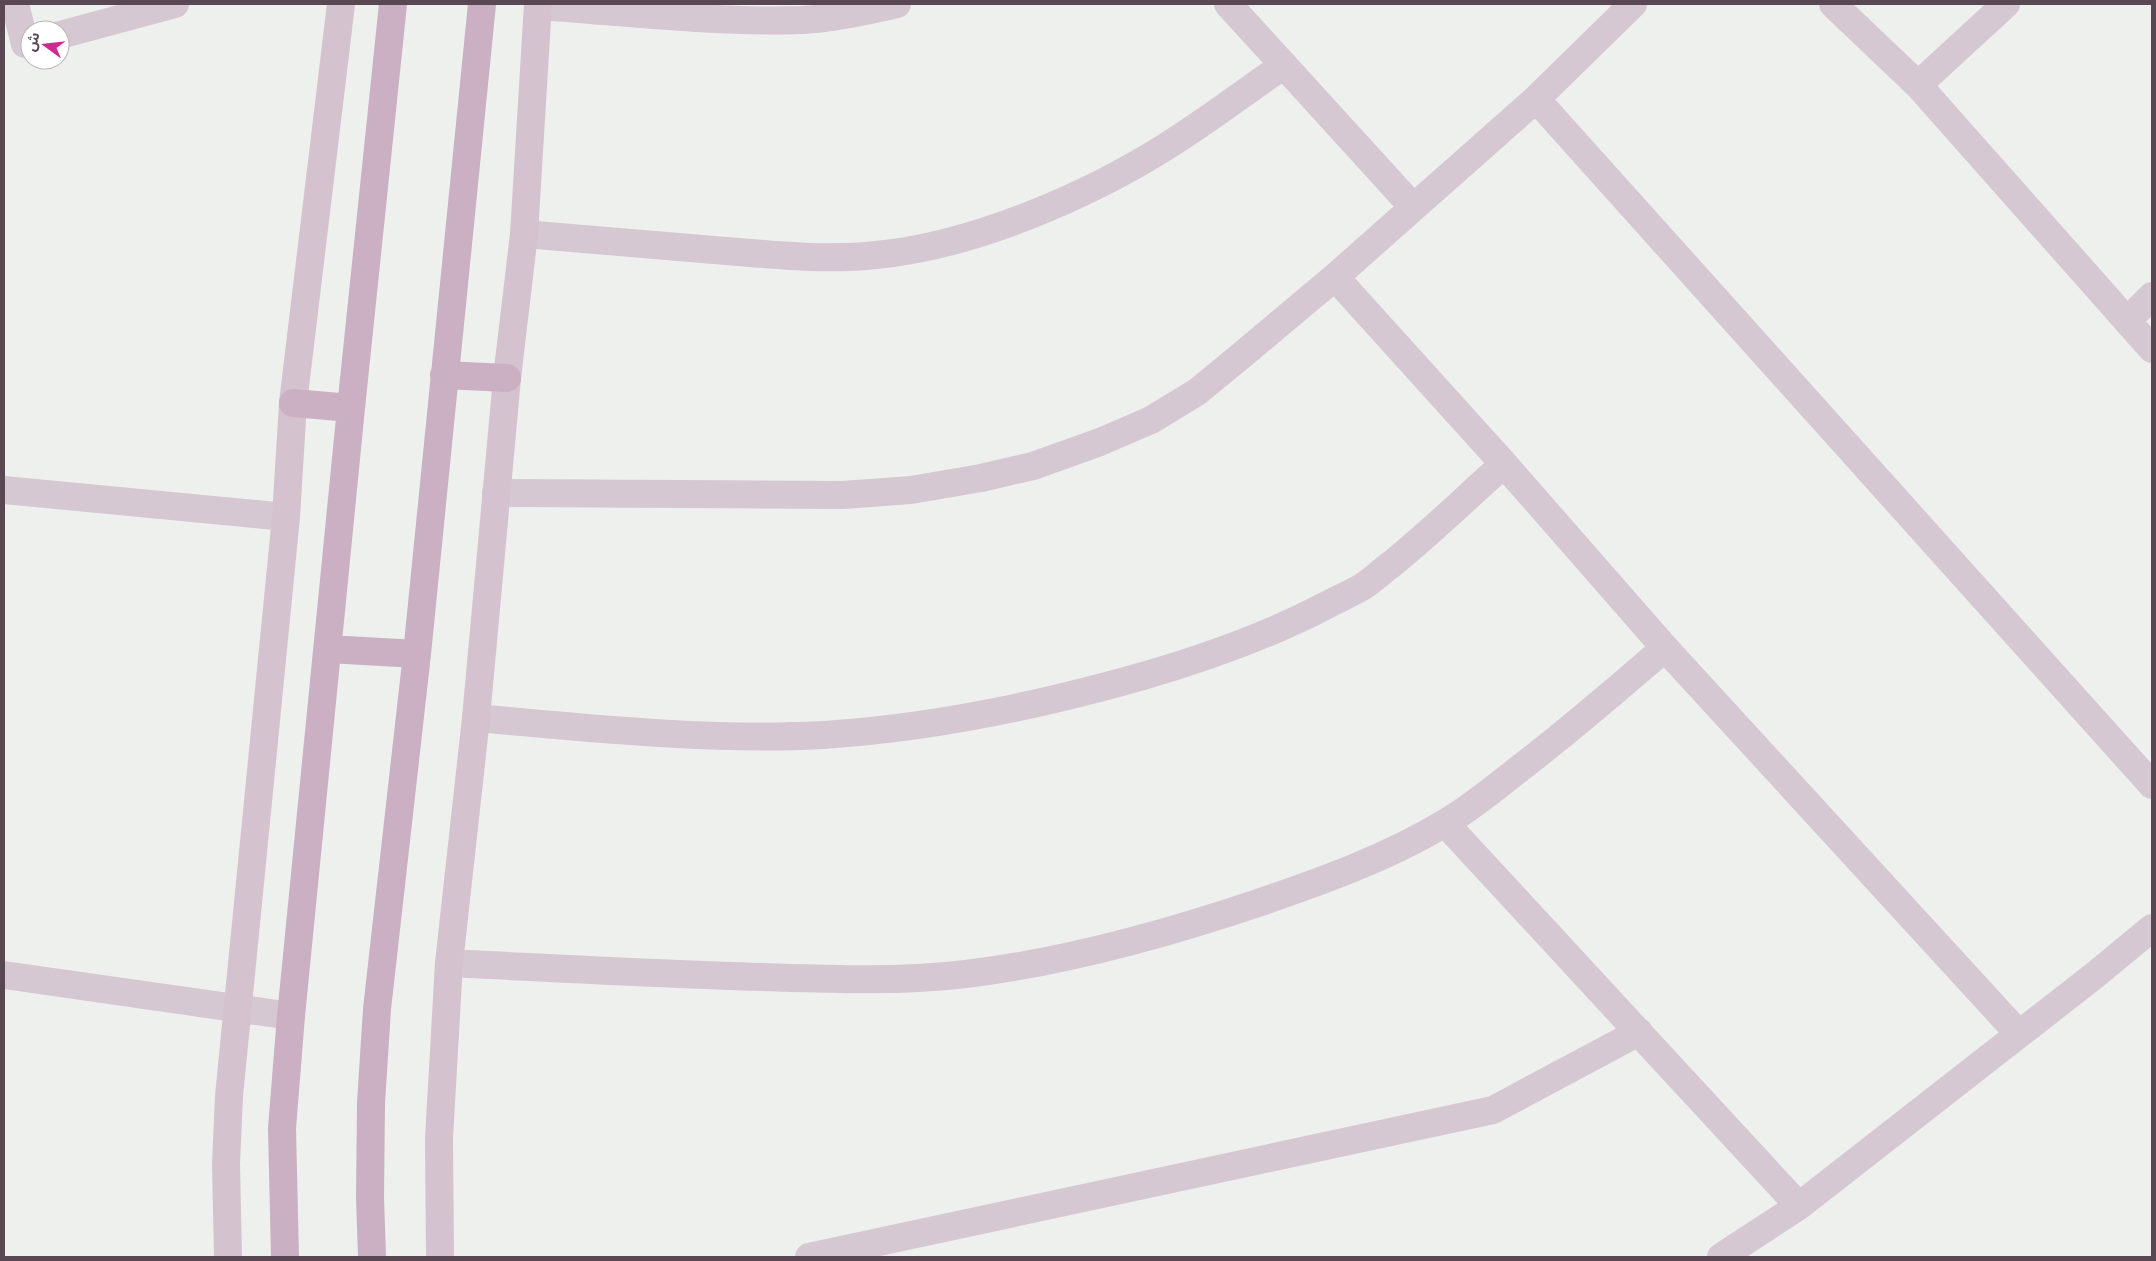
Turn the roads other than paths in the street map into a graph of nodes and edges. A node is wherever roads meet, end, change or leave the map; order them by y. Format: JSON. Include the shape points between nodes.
{"nodes":[{"id":1,"x":16,"y":4,"type":"edge"},
{"id":2,"x":175,"y":4,"type":"edge"},
{"id":3,"x":341,"y":4,"type":"edge"},
{"id":4,"x":393,"y":4,"type":"edge"},
{"id":5,"x":482,"y":4,"type":"edge"},
{"id":6,"x":897,"y":4,"type":"edge"},
{"id":7,"x":1228,"y":4,"type":"edge"},
{"id":8,"x":1633,"y":4,"type":"edge"},
{"id":9,"x":1833,"y":4,"type":"edge"},
{"id":10,"x":2006,"y":4,"type":"edge"},
{"id":11,"x":538,"y":5,"type":"edge"},
{"id":12,"x":70,"y":32,"type":"edge"},
{"id":13,"x":20,"y":45,"type":"edge"},
{"id":14,"x":1284,"y":65,"type":"junction"},
{"id":15,"x":1918,"y":85,"type":"junction"},
{"id":16,"x":1536,"y":99,"type":"junction"},
{"id":17,"x":1413,"y":207,"type":"junction"},
{"id":18,"x":524,"y":234,"type":"junction"},
{"id":19,"x":1335,"y":277,"type":"junction"},
{"id":20,"x":2152,"y":296,"type":"edge"},
{"id":21,"x":2127,"y":321,"type":"junction"},
{"id":22,"x":2152,"y":349,"type":"edge"},
{"id":23,"x":444,"y":375,"type":"junction"},
{"id":24,"x":507,"y":378,"type":"junction"},
{"id":25,"x":293,"y":403,"type":"junction"},
{"id":26,"x":351,"y":408,"type":"junction"},
{"id":27,"x":1504,"y":464,"type":"junction"},
{"id":28,"x":4,"y":490,"type":"edge"},
{"id":29,"x":496,"y":493,"type":"junction"},
{"id":30,"x":286,"y":517,"type":"junction"},
{"id":31,"x":1665,"y":648,"type":"junction"},
{"id":32,"x":328,"y":649,"type":"junction"},
{"id":33,"x":417,"y":654,"type":"junction"},
{"id":34,"x":476,"y":718,"type":"junction"},
{"id":35,"x":2152,"y":785,"type":"edge"},
{"id":36,"x":1445,"y":823,"type":"junction"},
{"id":37,"x":2152,"y":928,"type":"edge"},
{"id":38,"x":449,"y":963,"type":"junction"},
{"id":39,"x":4,"y":975,"type":"edge"},
{"id":40,"x":238,"y":1008,"type":"junction"},
{"id":41,"x":291,"y":1016,"type":"junction"},
{"id":42,"x":1639,"y":1032,"type":"junction"},
{"id":43,"x":2019,"y":1034,"type":"junction"},
{"id":44,"x":1798,"y":1206,"type":"junction"},
{"id":45,"x":228,"y":1257,"type":"edge"},
{"id":46,"x":285,"y":1257,"type":"edge"},
{"id":47,"x":372,"y":1257,"type":"edge"},
{"id":48,"x":440,"y":1257,"type":"edge"},
{"id":49,"x":809,"y":1257,"type":"edge"},
{"id":50,"x":1724,"y":1257,"type":"edge"}],
"edges":[{"from":1,"to":13,"type":"street"},
{"from":2,"to":12,"type":"street"},
{"from":3,"to":25,"type":"street"},
{"from":4,"to":26,"type":"main road"},
{"from":5,"to":23,"type":"main road"},
{"from":6,"to":11,"type":"street","via":[[796,20],[744,20]]},
{"from":7,"to":14,"type":"street"},
{"from":8,"to":16,"type":"street"},
{"from":9,"to":15,"type":"street"},
{"from":10,"to":15,"type":"street"},
{"from":11,"to":18,"type":"street"},
{"from":14,"to":17,"type":"street"},
{"from":14,"to":18,"type":"street","via":[[1166,146],[1082,192],[974,235],[927,248],[876,255],[792,256]]},
{"from":15,"to":21,"type":"street"},
{"from":16,"to":17,"type":"street"},
{"from":16,"to":35,"type":"street"},
{"from":17,"to":19,"type":"street"},
{"from":18,"to":24,"type":"street"},
{"from":19,"to":27,"type":"street"},
{"from":19,"to":29,"type":"street","via":[[1196,392],[1151,420],[1033,466],[911,490],[843,495]]},
{"from":20,"to":21,"type":"street"},
{"from":21,"to":22,"type":"street"},
{"from":23,"to":24,"type":"main road"},
{"from":23,"to":33,"type":"main road"},
{"from":24,"to":29,"type":"street"},
{"from":25,"to":26,"type":"main road"},
{"from":25,"to":30,"type":"street"},
{"from":26,"to":32,"type":"main road"},
{"from":27,"to":31,"type":"street"},
{"from":27,"to":34,"type":"street","via":[[1417,543],[1363,586],[1300,619],[1234,647],[1174,667],[1020,709],[947,722],[821,735],[629,731]]},
{"from":28,"to":30,"type":"street"},
{"from":29,"to":34,"type":"street"},
{"from":30,"to":40,"type":"street"},
{"from":31,"to":36,"type":"street","via":[[1553,742]]},
{"from":31,"to":43,"type":"street"},
{"from":32,"to":33,"type":"main road"},
{"from":32,"to":41,"type":"main road"},
{"from":33,"to":47,"type":"main road","via":[[376,1009],[371,1103]]},
{"from":34,"to":38,"type":"street"},
{"from":36,"to":38,"type":"street","via":[[1342,873],[1217,917],[1057,959],[964,974],[799,978]]},
{"from":36,"to":42,"type":"street"},
{"from":37,"to":43,"type":"street"},
{"from":38,"to":48,"type":"street","via":[[439,1138]]},
{"from":39,"to":40,"type":"street"},
{"from":40,"to":41,"type":"street"},
{"from":40,"to":45,"type":"street","via":[[227,1145]]},
{"from":41,"to":46,"type":"main road","via":[[282,1128]]},
{"from":42,"to":44,"type":"street"},
{"from":42,"to":49,"type":"street","via":[[1493,1110]]},
{"from":43,"to":44,"type":"street"},
{"from":44,"to":50,"type":"street"}]}
